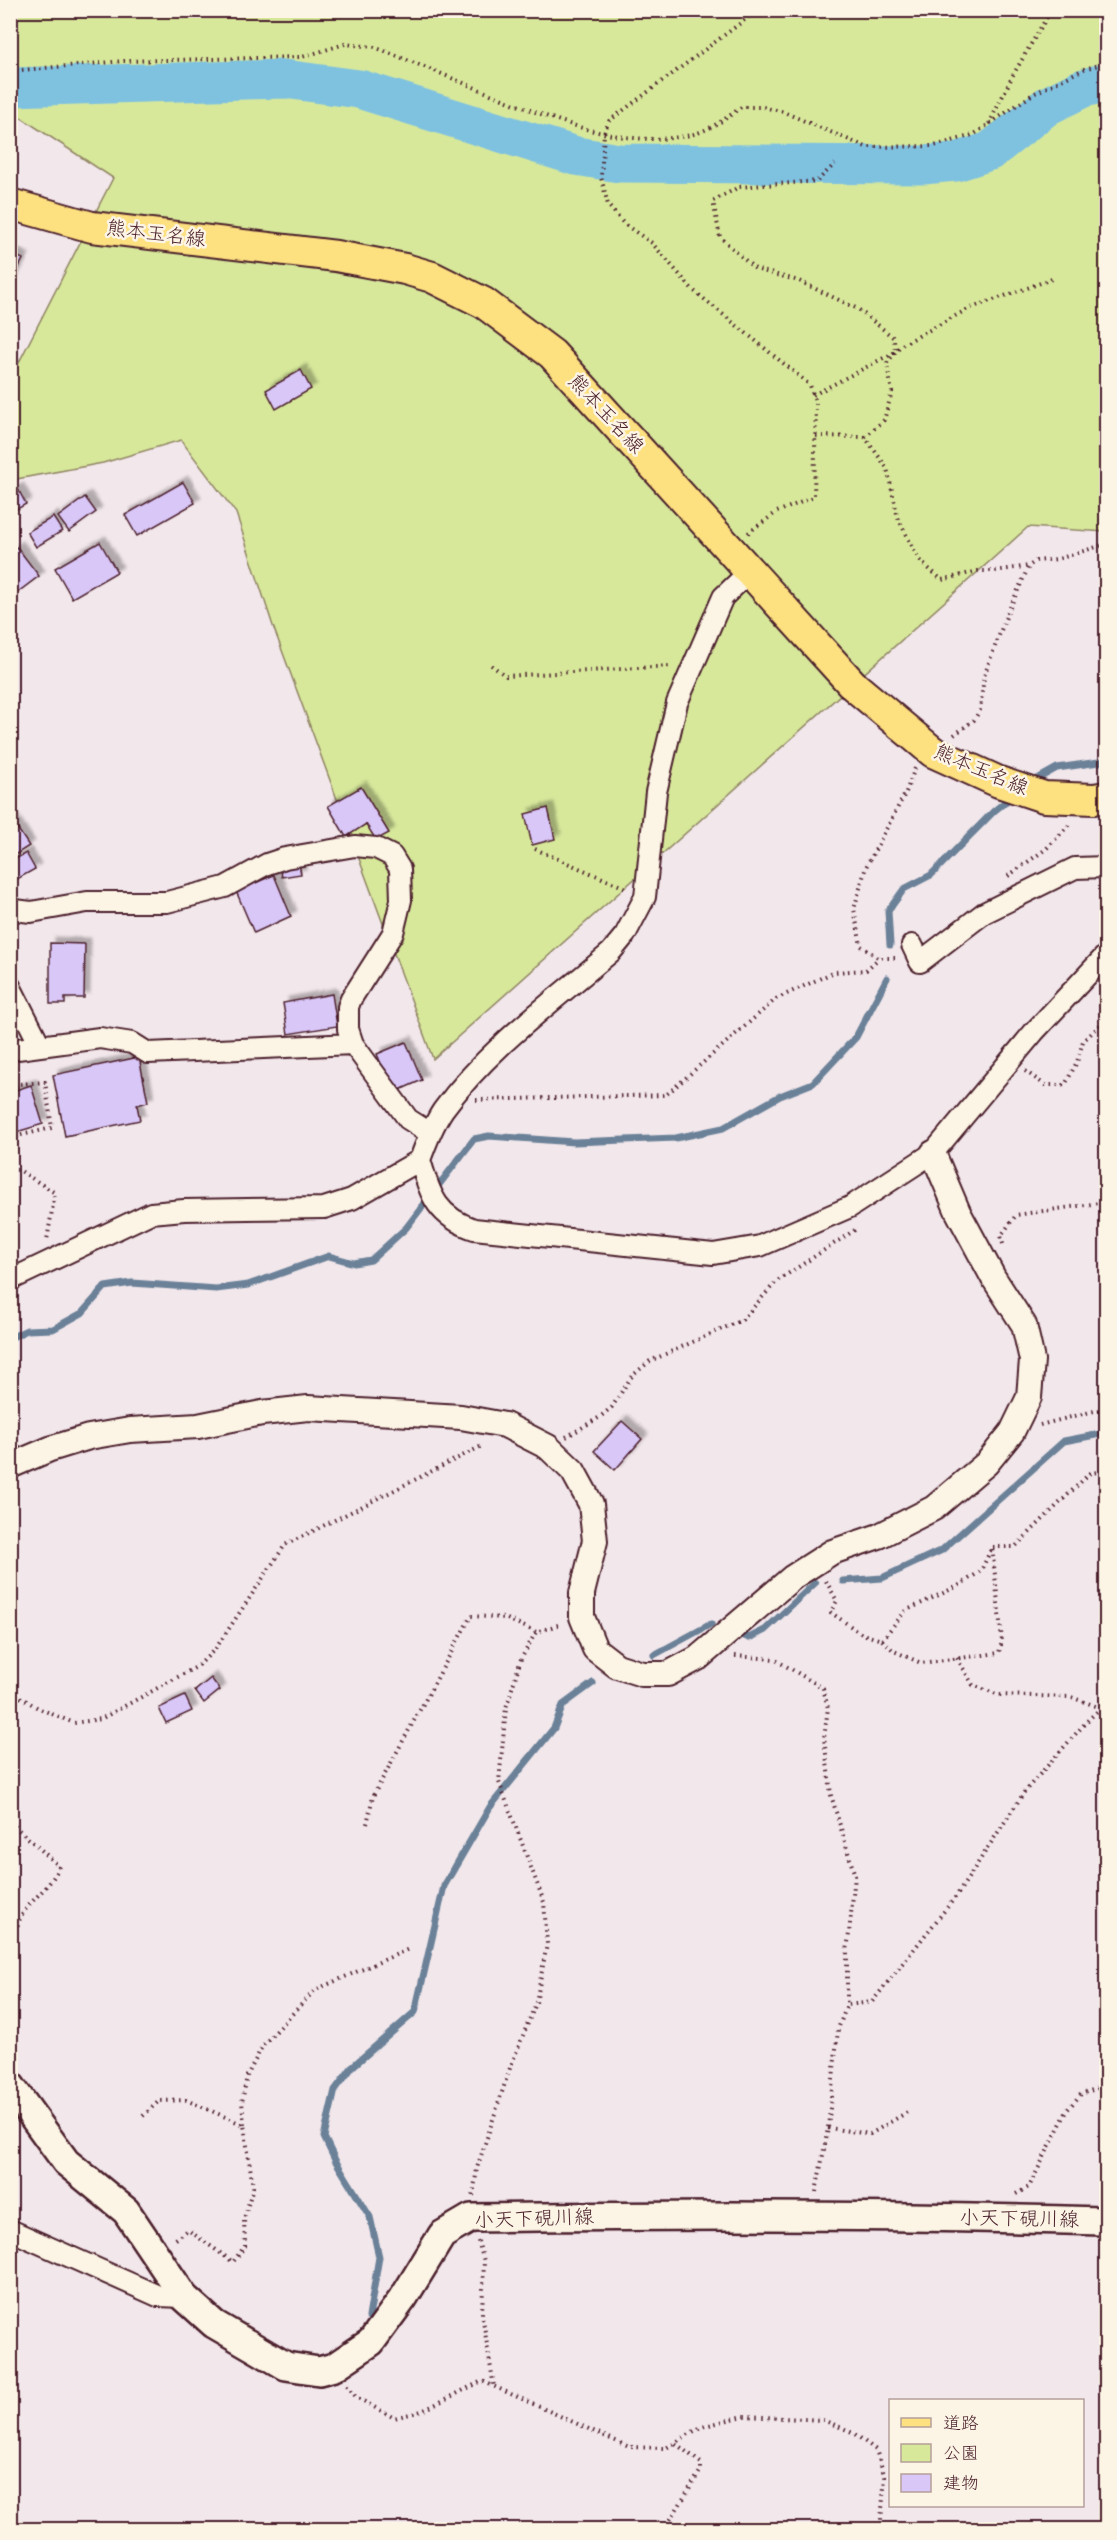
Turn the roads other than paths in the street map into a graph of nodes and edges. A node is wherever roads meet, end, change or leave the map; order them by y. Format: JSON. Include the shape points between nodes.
{"nodes":[{"id":1,"x":10,"y":204,"type":"edge"},
{"id":2,"x":749,"y":572,"type":"junction"},
{"id":3,"x":1101,"y":798,"type":"edge"},
{"id":4,"x":1107,"y":867,"type":"edge"},
{"id":5,"x":12,"y":912,"type":"edge"},
{"id":6,"x":912,"y":945,"type":"road end"},
{"id":7,"x":1107,"y":955,"type":"edge"},
{"id":8,"x":10,"y":986,"type":"edge"},
{"id":9,"x":352,"y":1044,"type":"junction"},
{"id":10,"x":40,"y":1045,"type":"junction"},
{"id":11,"x":10,"y":1050,"type":"edge"},
{"id":12,"x":430,"y":1133,"type":"junction"},
{"id":13,"x":933,"y":1153,"type":"junction"},
{"id":14,"x":420,"y":1160,"type":"junction"},
{"id":15,"x":10,"y":1280,"type":"edge"},
{"id":16,"x":10,"y":1466,"type":"edge"},
{"id":17,"x":10,"y":2085,"type":"edge"},
{"id":18,"x":1107,"y":2223,"type":"edge"},
{"id":19,"x":10,"y":2230,"type":"edge"},
{"id":20,"x":184,"y":2297,"type":"junction"}],
"edges":[{"from":1,"to":2,"type":"main road","name":"熊本玉名線","via":[[92,227],[336,256],[432,277],[484,303],[552,354]]},
{"from":2,"to":3,"type":"main road","name":"熊本玉名線","via":[[854,686],[928,749],[999,782],[1044,797]]},
{"from":2,"to":12,"type":"street","via":[[723,597],[677,703],[656,792],[645,897],[625,934],[611,952],[490,1056],[443,1110]]},
{"from":4,"to":6,"type":"street","via":[[1075,868],[984,913],[920,962]]},
{"from":5,"to":9,"type":"street","via":[[87,902],[167,902],[225,887],[285,858],[355,846],[376,848],[392,856],[400,869],[401,900],[393,933],[348,1007]]},
{"from":7,"to":13,"type":"street","via":[[1010,1060]]},
{"from":8,"to":10,"type":"street"},
{"from":9,"to":10,"type":"street","via":[[148,1053],[132,1043],[100,1038]]},
{"from":9,"to":12,"type":"street","via":[[408,1119]]},
{"from":10,"to":11,"type":"street"},
{"from":12,"to":14,"type":"street"},
{"from":13,"to":14,"type":"street","via":[[850,1207],[760,1246],[713,1254],[474,1229],[453,1222],[431,1194]]},
{"from":13,"to":16,"type":"street","via":[[963,1221],[1024,1325],[1032,1360],[1029,1397],[1012,1432],[987,1463],[934,1508],[814,1562],[704,1654],[668,1674],[642,1674],[617,1666],[595,1649],[582,1617],[582,1593],[595,1541],[591,1504],[573,1471],[548,1447],[505,1425],[461,1417],[309,1408],[198,1426],[88,1437]]},
{"from":14,"to":15,"type":"street","via":[[352,1199],[324,1208],[151,1213]]},
{"from":17,"to":20,"type":"main road","via":[[66,2162],[126,2211]]},
{"from":18,"to":20,"type":"main road","name":"小天下硯川線","via":[[959,2217],[471,2218],[442,2235],[371,2342],[334,2367],[319,2371],[286,2366],[214,2324]]},
{"from":19,"to":20,"type":"street","via":[[158,2296]]}]}
